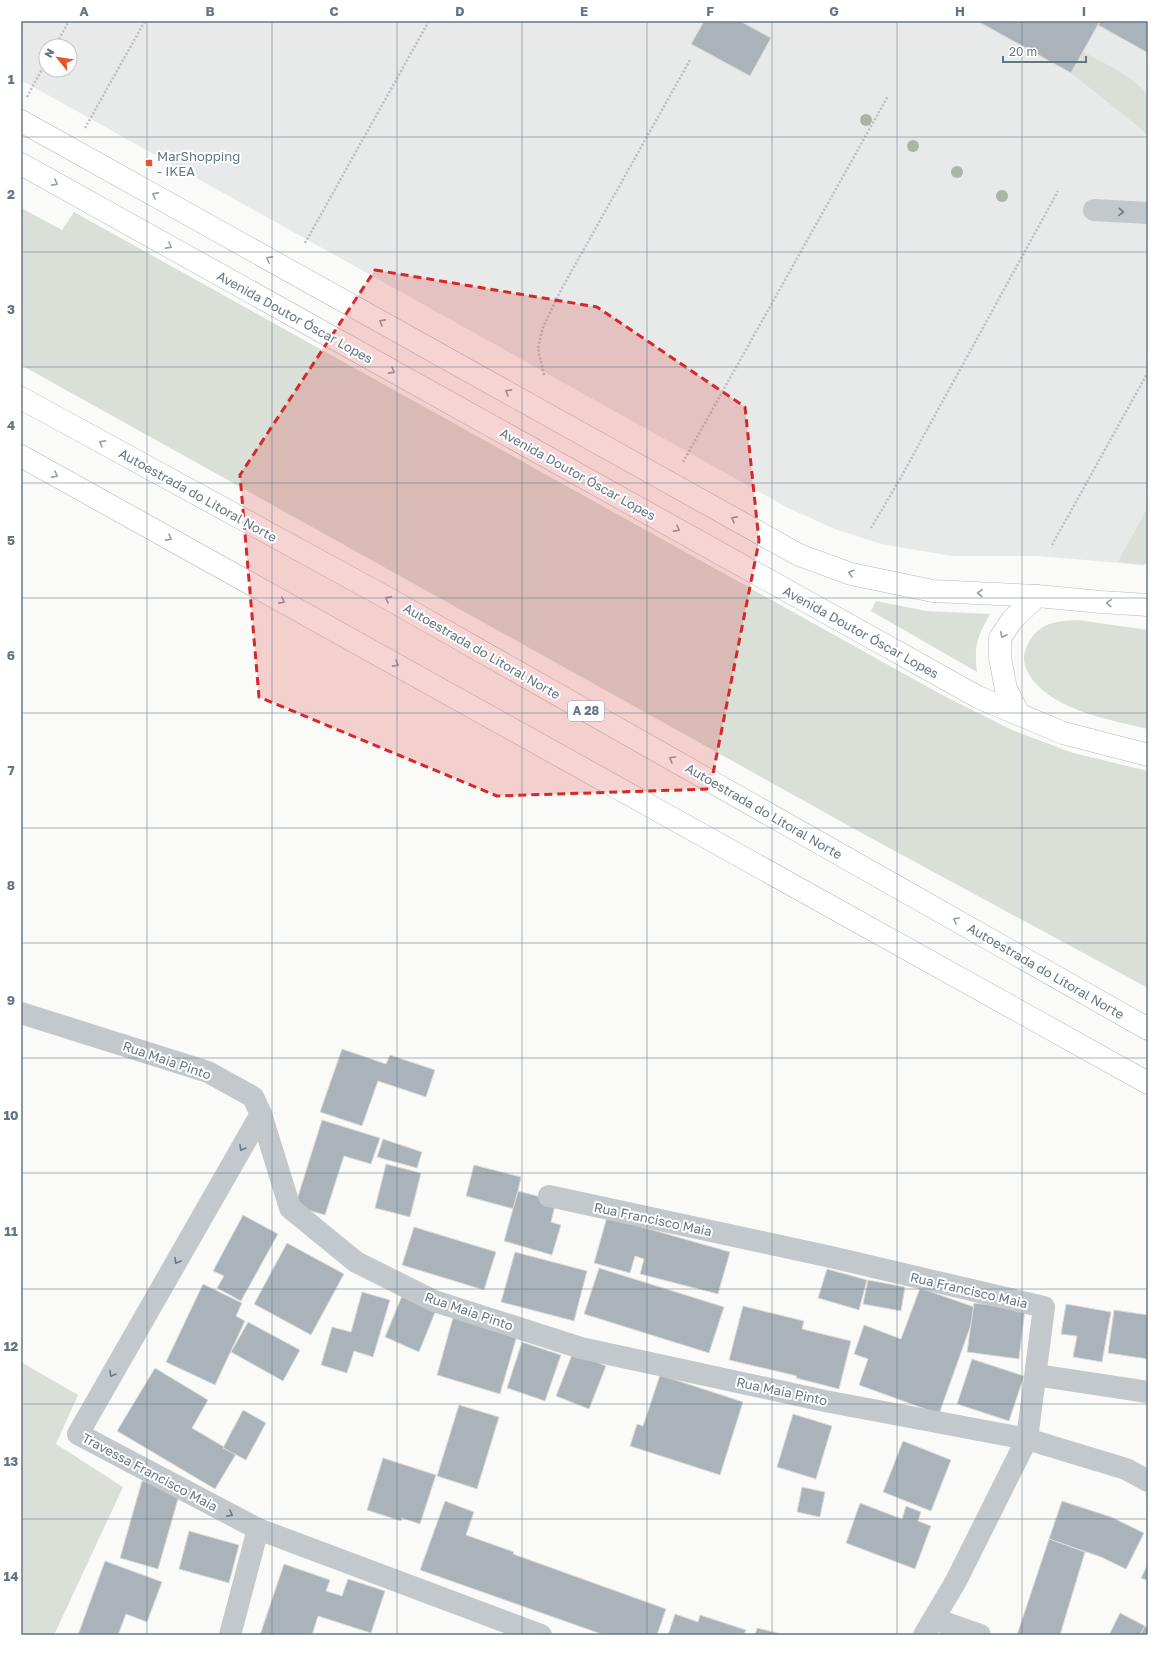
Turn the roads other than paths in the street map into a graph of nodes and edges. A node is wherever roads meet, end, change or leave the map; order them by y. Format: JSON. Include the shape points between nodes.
{"nodes":[{"id":1,"x":23,"y":111,"type":"edge"},
{"id":2,"x":21,"y":164,"type":"edge"},
{"id":3,"x":1094,"y":210,"type":"dead end"},
{"id":4,"x":1148,"y":213,"type":"edge"},
{"id":5,"x":21,"y":398,"type":"edge"},
{"id":6,"x":21,"y":456,"type":"edge"},
{"id":7,"x":1037,"y":596,"type":"junction"},
{"id":8,"x":1148,"y":605,"type":"edge"},
{"id":9,"x":1019,"y":714,"type":"junction"},
{"id":10,"x":1148,"y":754,"type":"edge"},
{"id":11,"x":21,"y":1013,"type":"edge"},
{"id":12,"x":1148,"y":1029,"type":"edge"},
{"id":13,"x":1148,"y":1083,"type":"edge"},
{"id":14,"x":261,"y":1114,"type":"junction"},
{"id":15,"x":549,"y":1196,"type":"dead end"},
{"id":16,"x":1036,"y":1374,"type":"junction"},
{"id":17,"x":1148,"y":1392,"type":"edge"},
{"id":18,"x":1027,"y":1439,"type":"junction"},
{"id":19,"x":1148,"y":1481,"type":"edge"},
{"id":20,"x":258,"y":1529,"type":"junction"},
{"id":21,"x":929,"y":1627,"type":"edge"},
{"id":22,"x":230,"y":1635,"type":"edge"},
{"id":23,"x":542,"y":1635,"type":"edge"},
{"id":24,"x":980,"y":1635,"type":"edge"}],
"edges":[{"from":7,"to":1,"type":"main road","one_way":true,"via":[[933,591],[851,574],[799,555]]},
{"from":2,"to":9,"type":"main road","name":"Avenida Doutor Óscar Lopes","one_way":true,"via":[[978,697]]},
{"from":3,"to":4,"type":"street","one_way":true},
{"from":12,"to":5,"type":"main road","name":"Autoestrada do Litoral Norte","number":"A 28","one_way":true,"via":[[389,599]]},
{"from":6,"to":13,"type":"main road","one_way":true},
{"from":8,"to":7,"type":"main road","one_way":true},
{"from":7,"to":9,"type":"main road","one_way":true,"via":[[1012,620],[1000,638],[1000,658],[1006,689]]},
{"from":9,"to":10,"type":"main road","name":"Avenida Doutor Óscar Lopes","via":[[1063,733]]},
{"from":11,"to":14,"type":"street","name":"Rua Maia Pinto","via":[[208,1072],[253,1097]]},
{"from":14,"to":18,"type":"street","name":"Rua Maia Pinto","via":[[290,1208],[356,1262],[434,1300],[581,1348],[825,1401]]},
{"from":14,"to":20,"type":"street","name":"Travessa Francisco Maia","one_way":true,"via":[[78,1434]]},
{"from":15,"to":16,"type":"street","name":"Rua Francisco Maia","via":[[1044,1307]]},
{"from":16,"to":17,"type":"street"},
{"from":16,"to":18,"type":"street","name":"Rua Francisco Maia"},
{"from":18,"to":19,"type":"street","name":"Rua Maia Pinto","via":[[1126,1469]]},
{"from":18,"to":21,"type":"street","name":"Rua Francisco Maia","via":[[956,1580]]},
{"from":20,"to":22,"type":"street"},
{"from":20,"to":23,"type":"street","name":"Travessa Francisco Maia"},
{"from":21,"to":24,"type":"street"}]}
